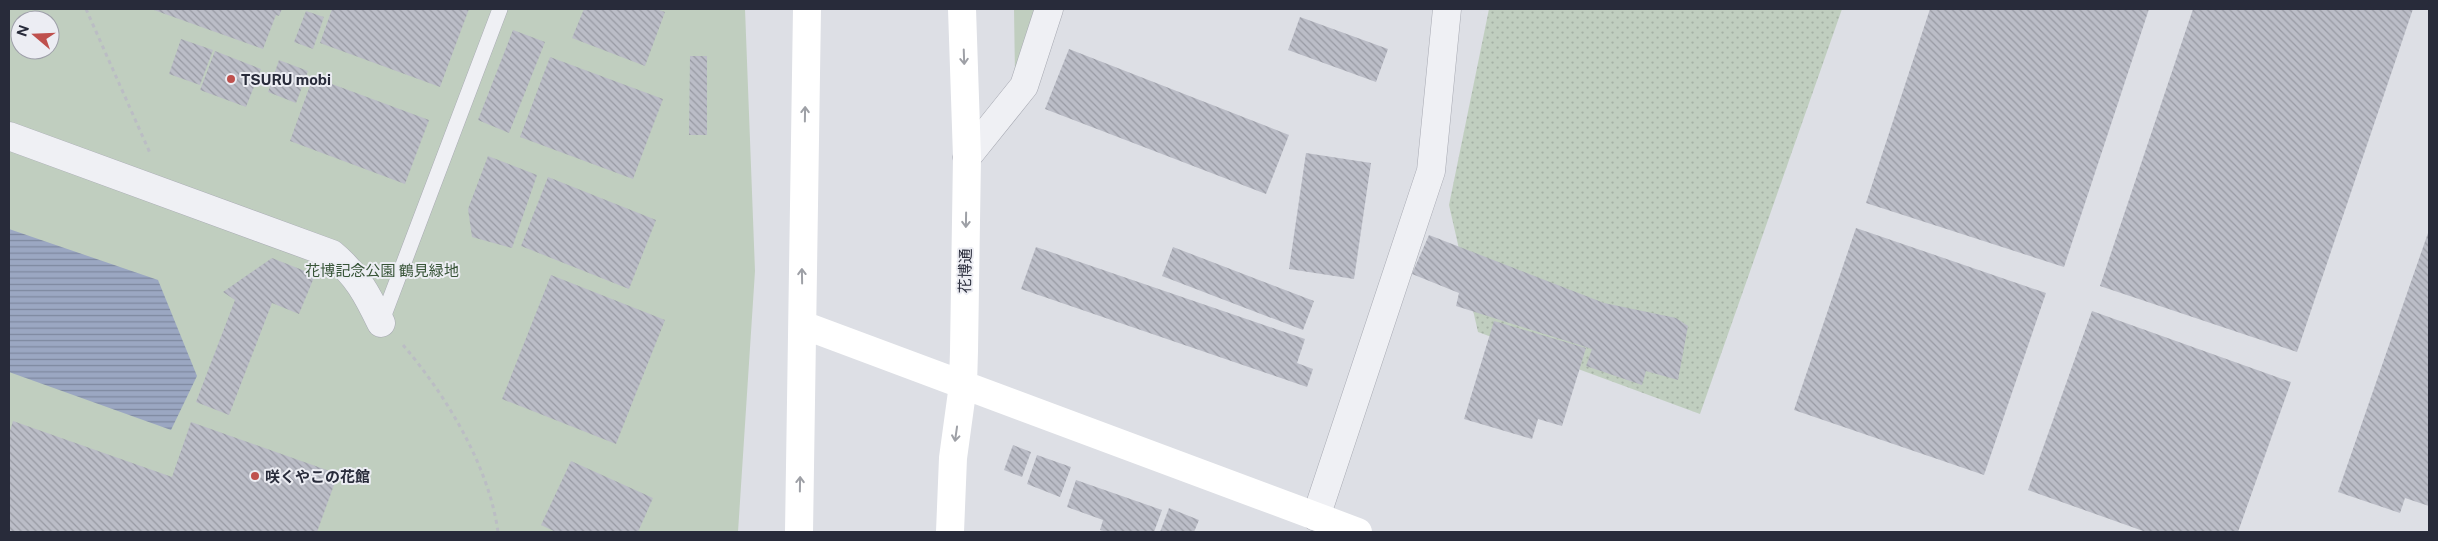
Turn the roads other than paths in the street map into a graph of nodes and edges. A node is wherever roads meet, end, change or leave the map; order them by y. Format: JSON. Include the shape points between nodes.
{"nodes":[{"id":1,"x":500,"y":9,"type":"edge"},
{"id":2,"x":807,"y":9,"type":"edge"},
{"id":3,"x":962,"y":9,"type":"edge"},
{"id":4,"x":1049,"y":9,"type":"edge"},
{"id":5,"x":1448,"y":9,"type":"edge"},
{"id":6,"x":9,"y":136,"type":"edge"},
{"id":7,"x":966,"y":157,"type":"junction"},
{"id":8,"x":381,"y":323,"type":"joint"},
{"id":9,"x":803,"y":325,"type":"junction"},
{"id":10,"x":963,"y":385,"type":"junction"},
{"id":11,"x":1316,"y":517,"type":"junction"},
{"id":12,"x":799,"y":532,"type":"edge"},
{"id":13,"x":950,"y":532,"type":"edge"},
{"id":14,"x":1358,"y":532,"type":"edge"}],
"edges":[{"from":1,"to":8,"type":"lane"},
{"from":9,"to":2,"type":"street","one_way":true},
{"from":3,"to":7,"type":"street","name":"花博通","one_way":true},
{"from":4,"to":7,"type":"street","via":[[1024,86]]},
{"from":5,"to":11,"type":"street","via":[[1431,171]]},
{"from":6,"to":8,"type":"street","via":[[332,254],[352,271]]},
{"from":7,"to":10,"type":"street","name":"花博通","one_way":true},
{"from":9,"to":10,"type":"street"},
{"from":12,"to":9,"type":"street","one_way":true},
{"from":10,"to":11,"type":"street"},
{"from":10,"to":13,"type":"street","name":"花博通","one_way":true,"via":[[953,458]]},
{"from":11,"to":14,"type":"street"}]}
